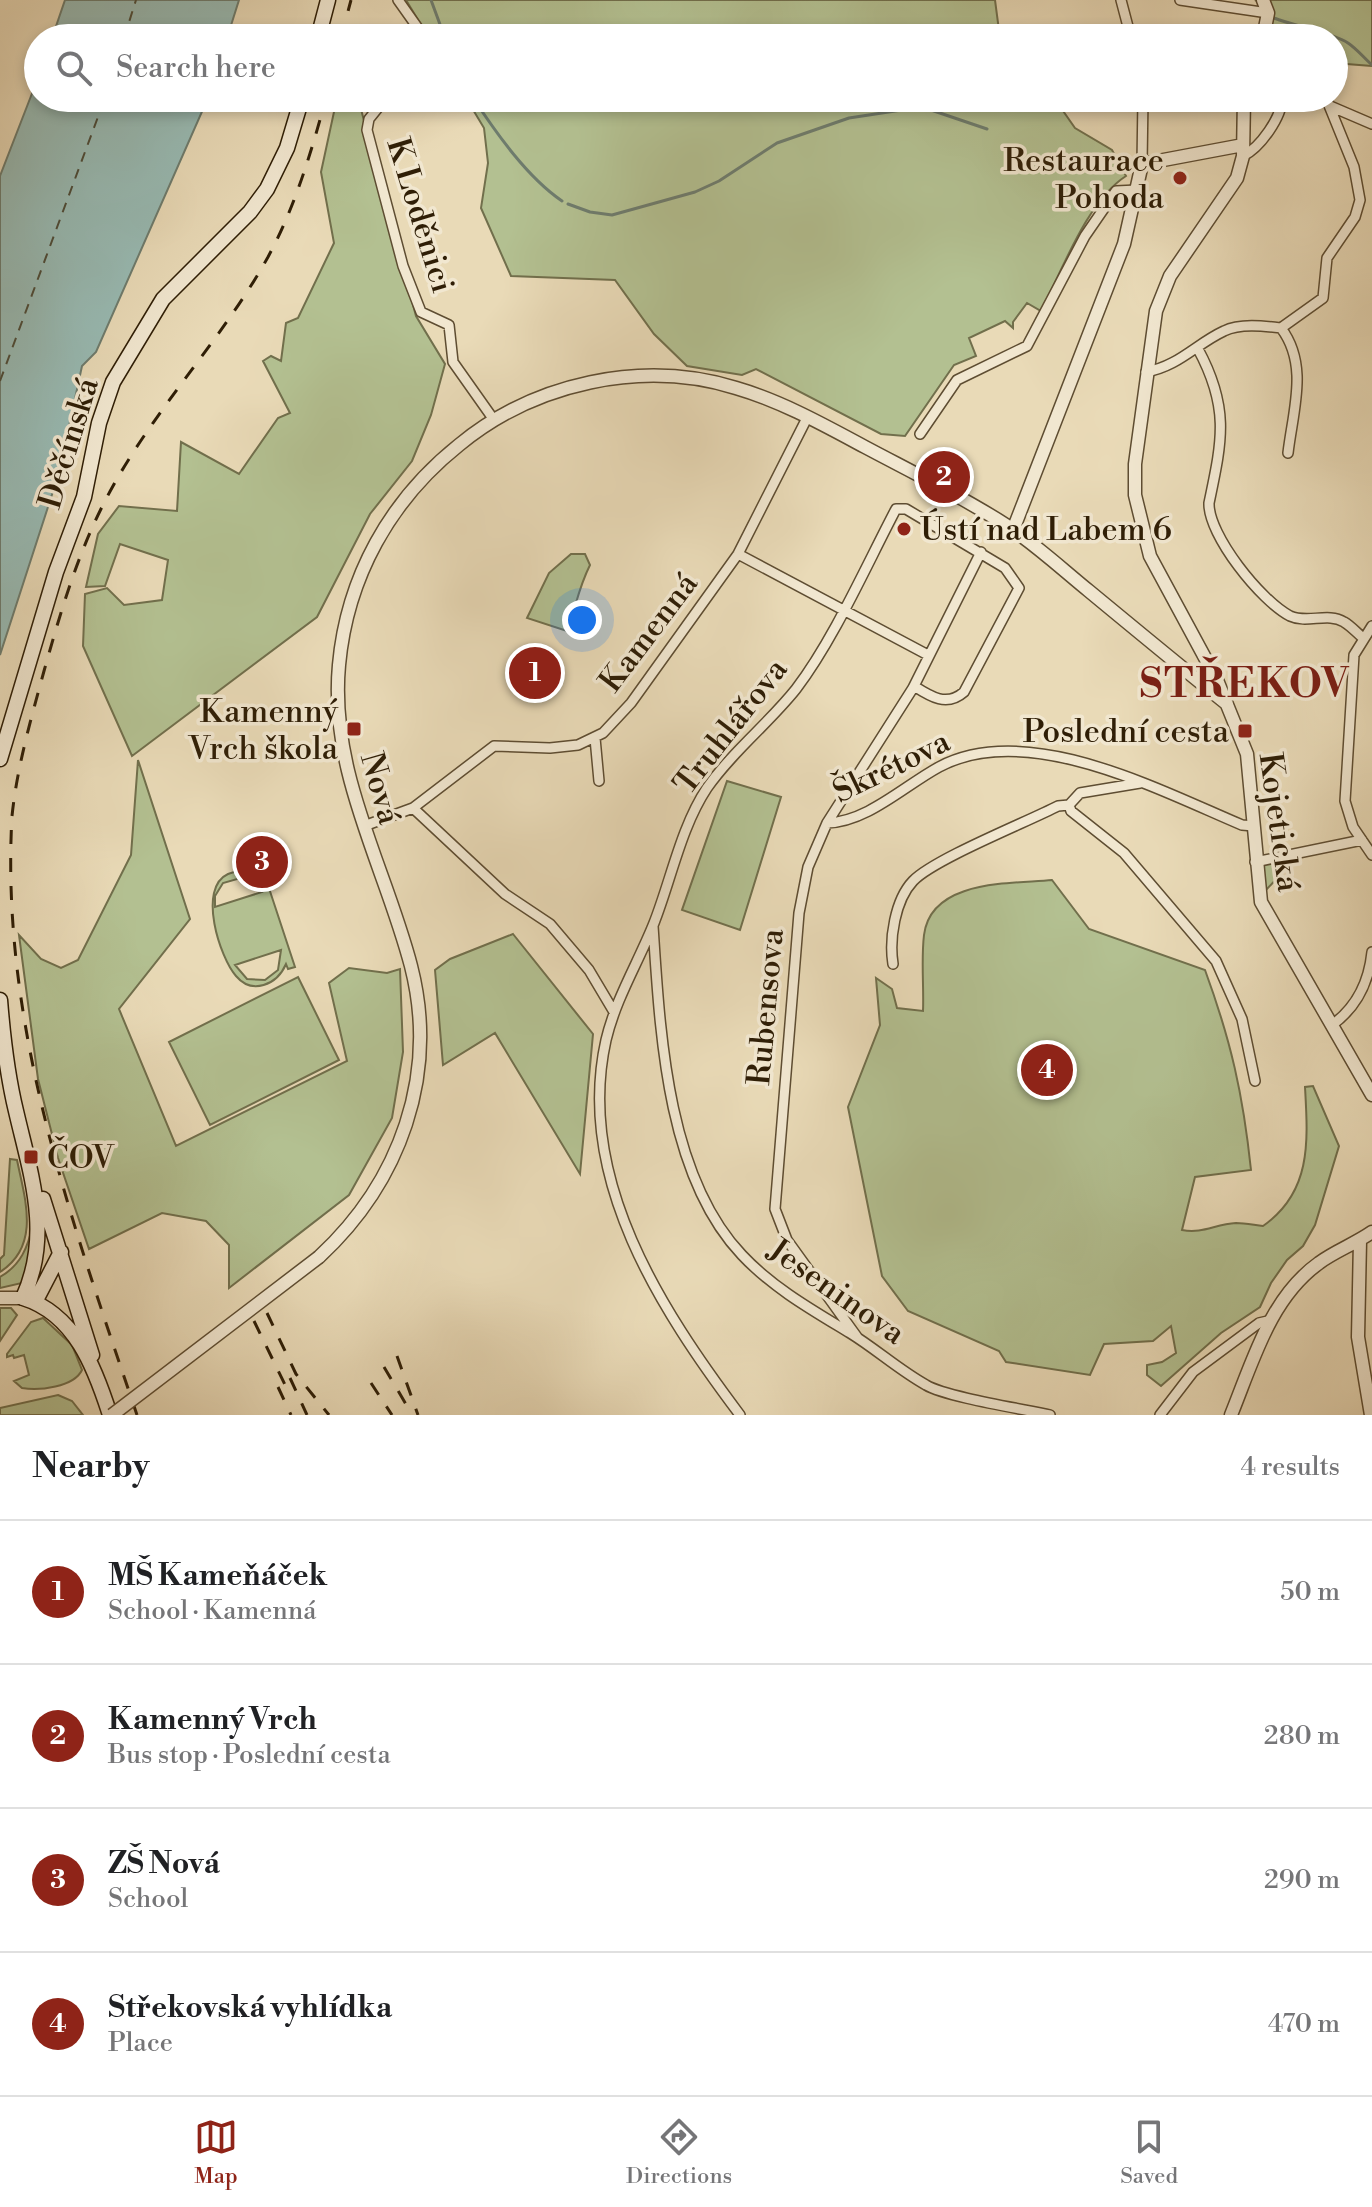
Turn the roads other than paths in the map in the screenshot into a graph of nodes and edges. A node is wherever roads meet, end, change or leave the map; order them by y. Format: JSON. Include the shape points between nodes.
{"nodes":[{"id":1,"x":328,"y":0,"type":"edge"},
{"id":2,"x":398,"y":0,"type":"edge"},
{"id":3,"x":1121,"y":0,"type":"edge"},
{"id":4,"x":1180,"y":0,"type":"edge"},
{"id":5,"x":1235,"y":0,"type":"edge"},
{"id":6,"x":1263,"y":0,"type":"edge"},
{"id":7,"x":1250,"y":8,"type":"junction"},
{"id":8,"x":1268,"y":13,"type":"junction"},
{"id":9,"x":322,"y":24,"type":"edge"},
{"id":10,"x":415,"y":24,"type":"edge"},
{"id":11,"x":1127,"y":24,"type":"edge"},
{"id":12,"x":1266,"y":24,"type":"edge"},
{"id":13,"x":298,"y":112,"type":"edge"},
{"id":14,"x":375,"y":112,"type":"edge"},
{"id":15,"x":1143,"y":112,"type":"edge"},
{"id":16,"x":1244,"y":112,"type":"edge"},
{"id":17,"x":1277,"y":112,"type":"edge"},
{"id":18,"x":1332,"y":112,"type":"edge"},
{"id":19,"x":1348,"y":112,"type":"edge"},
{"id":20,"x":1372,"y":124,"type":"edge"},
{"id":21,"x":1243,"y":151,"type":"junction"},
{"id":22,"x":1142,"y":164,"type":"junction"},
{"id":23,"x":1137,"y":190,"type":"junction"},
{"id":24,"x":1281,"y":328,"type":"junction"},
{"id":25,"x":1198,"y":349,"type":"junction"},
{"id":26,"x":1146,"y":372,"type":"junction"},
{"id":27,"x":807,"y":418,"type":"junction"},
{"id":28,"x":494,"y":420,"type":"junction"},
{"id":29,"x":920,"y":434,"type":"dead end"},
{"id":30,"x":1288,"y":453,"type":"dead end"},
{"id":31,"x":1013,"y":530,"type":"junction"},
{"id":32,"x":981,"y":552,"type":"junction"},
{"id":33,"x":738,"y":554,"type":"junction"},
{"id":34,"x":843,"y":610,"type":"junction"},
{"id":35,"x":1372,"y":626,"type":"edge"},
{"id":36,"x":1363,"y":638,"type":"junction"},
{"id":37,"x":928,"y":655,"type":"junction"},
{"id":38,"x":914,"y":686,"type":"junction"},
{"id":39,"x":1227,"y":704,"type":"junction"},
{"id":40,"x":595,"y":738,"type":"junction"},
{"id":41,"x":0,"y":759,"type":"edge"},
{"id":42,"x":599,"y":781,"type":"dead end"},
{"id":43,"x":1141,"y":782,"type":"junction"},
{"id":44,"x":1069,"y":805,"type":"junction"},
{"id":45,"x":413,"y":808,"type":"junction"},
{"id":46,"x":827,"y":823,"type":"junction"},
{"id":47,"x":364,"y":826,"type":"junction"},
{"id":48,"x":1254,"y":826,"type":"junction"},
{"id":49,"x":1362,"y":840,"type":"junction"},
{"id":50,"x":1372,"y":855,"type":"edge"},
{"id":51,"x":1255,"y":862,"type":"junction"},
{"id":52,"x":653,"y":925,"type":"junction"},
{"id":53,"x":1372,"y":952,"type":"edge"},
{"id":54,"x":893,"y":964,"type":"dead end"},
{"id":55,"x":0,"y":1000,"type":"edge"},
{"id":56,"x":614,"y":1012,"type":"junction"},
{"id":57,"x":1332,"y":1025,"type":"junction"},
{"id":58,"x":1255,"y":1081,"type":"dead end"},
{"id":59,"x":1372,"y":1095,"type":"edge"},
{"id":60,"x":32,"y":1169,"type":"junction"},
{"id":61,"x":1372,"y":1232,"type":"edge"},
{"id":62,"x":1360,"y":1241,"type":"junction"},
{"id":63,"x":61,"y":1252,"type":"junction"},
{"id":64,"x":0,"y":1298,"type":"edge"},
{"id":65,"x":29,"y":1300,"type":"junction"},
{"id":66,"x":1272,"y":1320,"type":"junction"},
{"id":67,"x":857,"y":1337,"type":"junction"},
{"id":68,"x":96,"y":1372,"type":"junction"},
{"id":69,"x":111,"y":1415,"type":"edge"},
{"id":70,"x":740,"y":1415,"type":"edge"},
{"id":71,"x":1050,"y":1415,"type":"edge"},
{"id":72,"x":1160,"y":1415,"type":"edge"},
{"id":73,"x":1231,"y":1415,"type":"edge"},
{"id":74,"x":1371,"y":1415,"type":"edge"}],
"edges":[{"from":1,"to":9,"type":"main road"},
{"from":2,"to":10,"type":"street"},
{"from":3,"to":11,"type":"street"},
{"from":4,"to":7,"type":"street"},
{"from":5,"to":7,"type":"street"},
{"from":6,"to":8,"type":"street"},
{"from":7,"to":8,"type":"street"},
{"from":8,"to":12,"type":"street"},
{"from":13,"to":41,"type":"main road","name":"Děčínská","via":[[267,189],[163,299],[113,382],[84,497],[49,593]]},
{"from":14,"to":28,"type":"street","name":"K Loděnici","via":[[367,130],[403,266],[421,312],[449,325],[453,362]]},
{"from":15,"to":22,"type":"street"},
{"from":16,"to":21,"type":"street","name":"Kojetická"},
{"from":17,"to":21,"type":"street","via":[[1254,151]]},
{"from":18,"to":24,"type":"street","via":[[1354,167],[1360,200],[1355,217],[1327,258],[1323,298]]},
{"from":19,"to":20,"type":"street"},
{"from":21,"to":22,"type":"street","via":[[1219,149]]},
{"from":21,"to":26,"type":"street","name":"Kojetická","via":[[1237,178],[1170,276],[1156,311]]},
{"from":22,"to":23,"type":"street"},
{"from":23,"to":29,"type":"street","via":[[1116,191],[1085,236],[1027,346],[957,380]]},
{"from":23,"to":31,"type":"street","via":[[1124,244]]},
{"from":24,"to":25,"type":"street","via":[[1225,330]]},
{"from":24,"to":30,"type":"street","via":[[1291,342],[1298,373]]},
{"from":25,"to":26,"type":"street","via":[[1168,368]]},
{"from":25,"to":36,"type":"street","via":[[1217,389],[1223,423],[1209,503],[1214,526],[1250,581],[1290,616],[1343,620]]},
{"from":26,"to":39,"type":"street","name":"Kojetická","via":[[1135,464],[1142,532]]},
{"from":27,"to":28,"type":"street","name":"Nová","via":[[736,388],[648,376],[555,392]]},
{"from":27,"to":31,"type":"street","name":"Nová"},
{"from":27,"to":33,"type":"street"},
{"from":28,"to":47,"type":"street","name":"Nová","via":[[445,455],[405,498],[379,535],[354,592],[341,647],[338,706],[345,761]]},
{"from":31,"to":39,"type":"street"},
{"from":32,"to":34,"type":"street","name":"Truhlářova","via":[[906,509],[896,509]]},
{"from":32,"to":37,"type":"street","name":"Rubensova"},
{"from":32,"to":38,"type":"street","via":[[1013,574],[1019,588],[964,692],[955,700],[941,700]]},
{"from":33,"to":34,"type":"street"},
{"from":33,"to":40,"type":"street","name":"Kamenná","via":[[631,703]]},
{"from":34,"to":37,"type":"street"},
{"from":34,"to":52,"type":"street","name":"Truhlářova","via":[[798,686],[708,788]]},
{"from":35,"to":36,"type":"street"},
{"from":36,"to":49,"type":"street","via":[[1352,668],[1345,801]]},
{"from":37,"to":38,"type":"street","name":"Rubensova"},
{"from":38,"to":46,"type":"street","name":"Rubensova"},
{"from":39,"to":48,"type":"street","name":"Kojetická","via":[[1247,754]]},
{"from":40,"to":42,"type":"street","name":"Kamenná"},
{"from":40,"to":45,"type":"street","name":"Kamenná","via":[[550,748],[494,746]]},
{"from":43,"to":44,"type":"street","via":[[1080,793]]},
{"from":43,"to":46,"type":"street","name":"Škrétova","via":[[1049,755],[968,755],[847,823]]},
{"from":43,"to":48,"type":"street","name":"Škrétova"},
{"from":44,"to":54,"type":"street","via":[[915,879],[900,903]]},
{"from":44,"to":58,"type":"street","via":[[1124,853],[1216,961],[1242,1019]]},
{"from":45,"to":47,"type":"street","name":"Kamenná"},
{"from":45,"to":56,"type":"street","name":"Nová","via":[[520,905],[550,924],[571,946]]},
{"from":46,"to":67,"type":"street","name":"Rubensova","via":[[808,867],[799,913],[774,1200],[779,1227]]},
{"from":47,"to":69,"type":"street","name":"Nová","bridge":true,"via":[[412,968],[420,1046],[409,1119],[387,1175],[355,1221],[319,1257]]},
{"from":48,"to":51,"type":"street","name":"Kojetická"},
{"from":49,"to":50,"type":"street"},
{"from":49,"to":51,"type":"street"},
{"from":51,"to":57,"type":"street","name":"Kojetická","via":[[1261,902]]},
{"from":52,"to":56,"type":"street","name":"Truhlářova"},
{"from":52,"to":67,"type":"street","name":"Jeseninova","via":[[661,1033],[693,1174],[714,1215],[761,1273]]},
{"from":53,"to":57,"type":"street","via":[[1370,977]]},
{"from":55,"to":60,"type":"main road","via":[[7,1072]]},
{"from":56,"to":70,"type":"street","name":"Truhlářova","via":[[600,1079],[600,1112],[619,1211],[640,1261]]},
{"from":57,"to":59,"type":"street","name":"Kojetická"},
{"from":60,"to":63,"type":"main road"},
{"from":60,"to":65,"type":"main road","via":[[39,1245]]},
{"from":61,"to":62,"type":"street"},
{"from":62,"to":66,"type":"street","via":[[1320,1262],[1289,1288]]},
{"from":62,"to":74,"type":"street","via":[[1358,1337]]},
{"from":63,"to":65,"type":"main road"},
{"from":63,"to":68,"type":"main road"},
{"from":64,"to":65,"type":"street"},
{"from":65,"to":68,"type":"main road","via":[[75,1337]]},
{"from":66,"to":72,"type":"street","via":[[1259,1323],[1193,1372]]},
{"from":66,"to":73,"type":"street"},
{"from":67,"to":71,"type":"street","name":"Jeseninova","via":[[928,1387]]},
{"from":68,"to":69,"type":"main road"}]}
